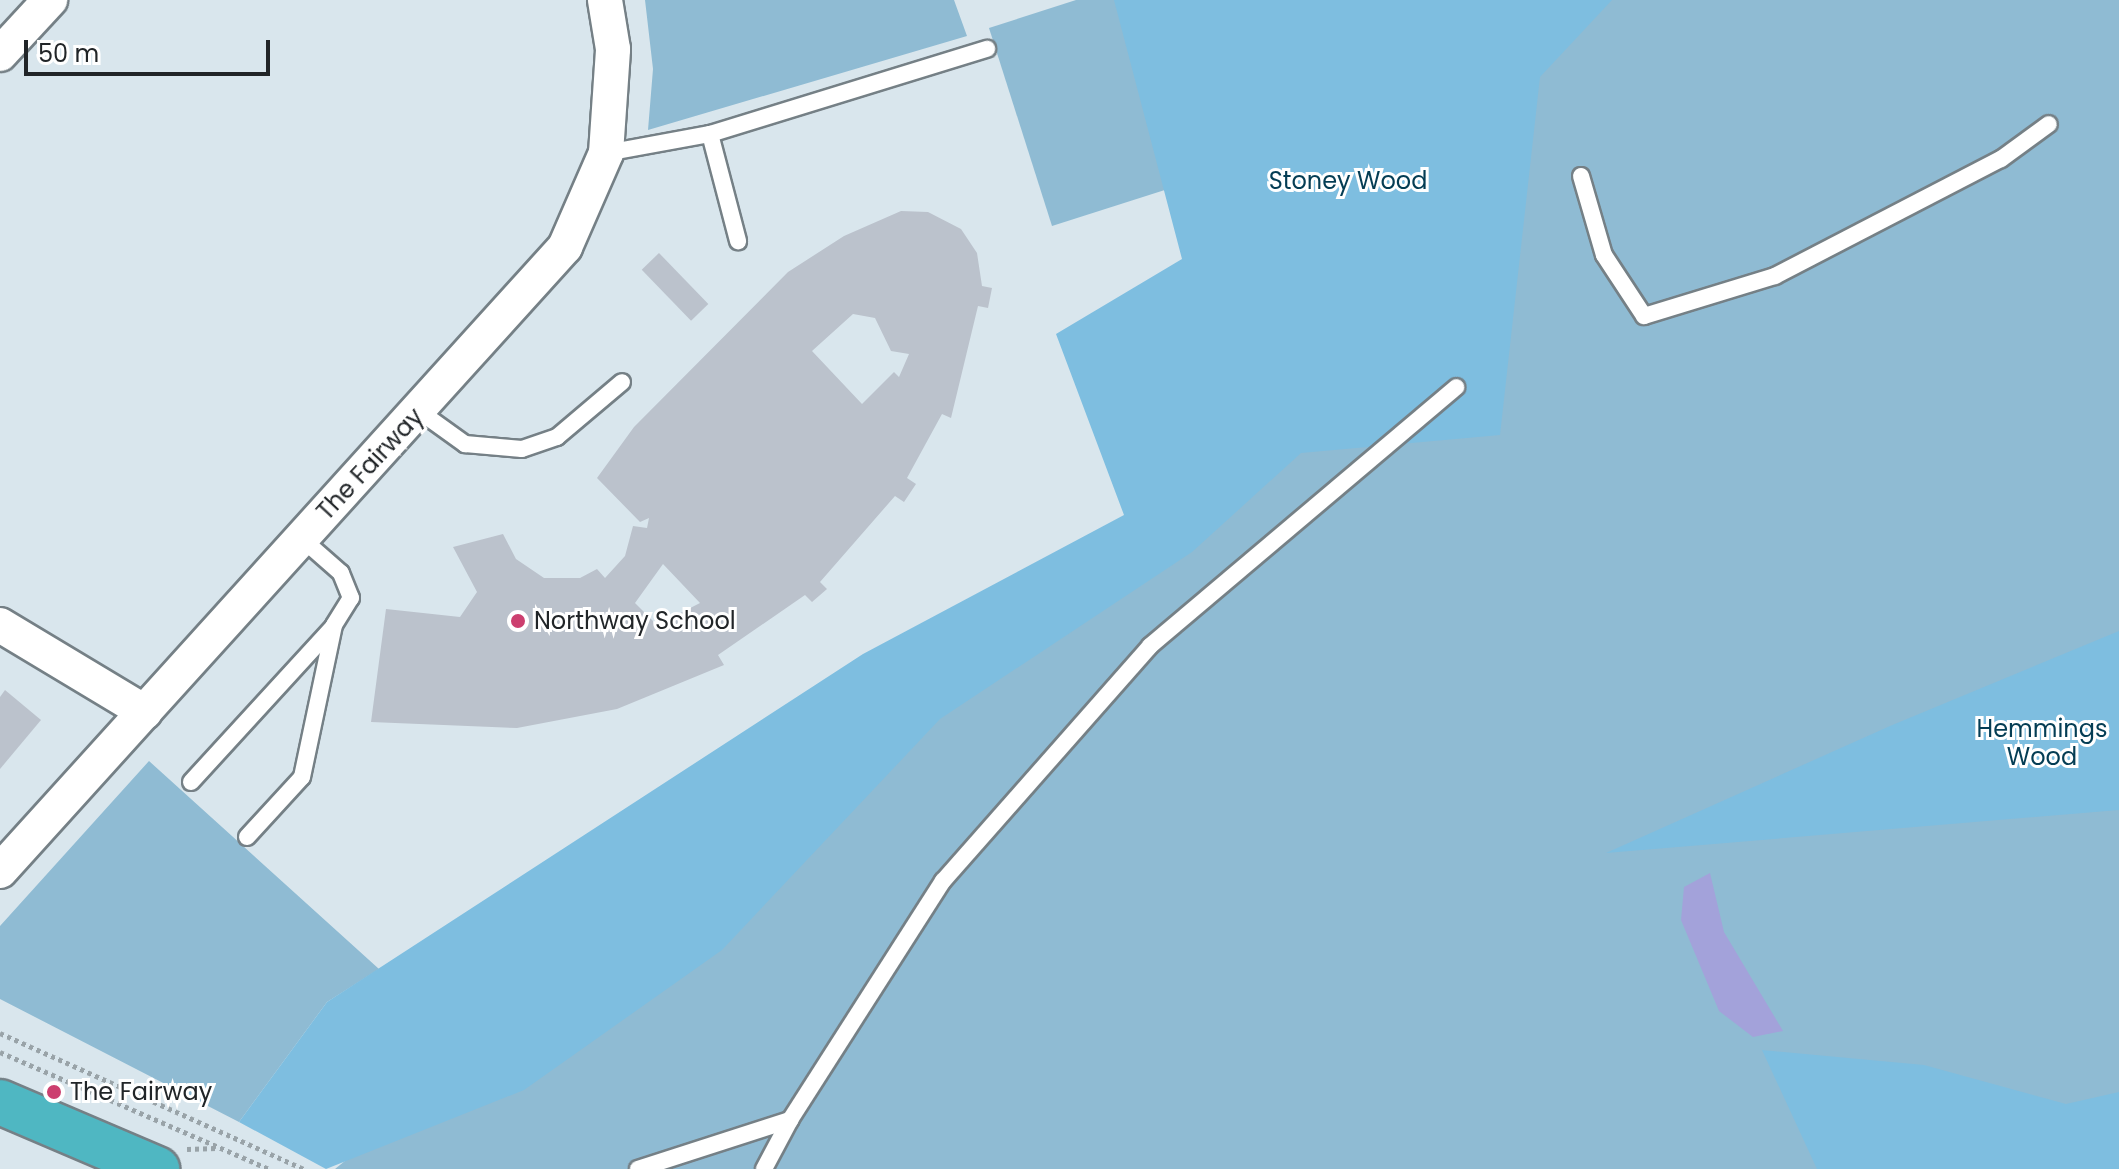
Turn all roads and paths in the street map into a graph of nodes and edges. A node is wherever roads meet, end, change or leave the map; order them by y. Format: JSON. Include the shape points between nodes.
{"nodes":[{"id":1,"x":50,"y":0,"type":"edge"},
{"id":2,"x":605,"y":0,"type":"edge"},
{"id":3,"x":987,"y":49,"type":"dead end"},
{"id":4,"x":0,"y":54,"type":"edge"},
{"id":5,"x":2049,"y":124,"type":"dead end"},
{"id":6,"x":710,"y":134,"type":"junction"},
{"id":7,"x":606,"y":153,"type":"junction"},
{"id":8,"x":1581,"y":176,"type":"dead end"},
{"id":9,"x":738,"y":241,"type":"dead end"},
{"id":10,"x":622,"y":382,"type":"dead end"},
{"id":11,"x":1456,"y":387,"type":"dead end"},
{"id":12,"x":419,"y":411,"type":"junction"},
{"id":13,"x":301,"y":538,"type":"junction"},
{"id":14,"x":0,"y":625,"type":"edge"},
{"id":15,"x":334,"y":625,"type":"junction"},
{"id":16,"x":145,"y":712,"type":"junction"},
{"id":17,"x":191,"y":782,"type":"dead end"},
{"id":18,"x":247,"y":837,"type":"dead end"},
{"id":19,"x":0,"y":871,"type":"edge"},
{"id":20,"x":0,"y":1033,"type":"edge"},
{"id":21,"x":0,"y":1052,"type":"edge"},
{"id":22,"x":0,"y":1102,"type":"edge"},
{"id":23,"x":790,"y":1120,"type":"junction"},
{"id":24,"x":157,"y":1169,"type":"edge"},
{"id":25,"x":269,"y":1169,"type":"edge"},
{"id":26,"x":304,"y":1169,"type":"edge"},
{"id":27,"x":638,"y":1169,"type":"edge"},
{"id":28,"x":764,"y":1169,"type":"edge"}],
"edges":[{"from":1,"to":4,"type":"street"},
{"from":2,"to":7,"type":"street","name":"The Fairway","via":[[613,49]]},
{"from":3,"to":6,"type":"lane"},
{"from":5,"to":8,"type":"lane","via":[[2001,159],[1775,276],[1644,316],[1604,255]]},
{"from":6,"to":7,"type":"lane"},
{"from":6,"to":9,"type":"lane"},
{"from":7,"to":12,"type":"street","name":"The Fairway","via":[[565,247]]},
{"from":10,"to":12,"type":"lane","via":[[557,437],[522,449],[465,444]]},
{"from":11,"to":23,"type":"lane","via":[[1150,646],[943,881]]},
{"from":12,"to":13,"type":"street","name":"The Fairway"},
{"from":13,"to":15,"type":"lane","via":[[346,585],[351,598]]},
{"from":13,"to":16,"type":"street","name":"The Fairway"},
{"from":14,"to":16,"type":"street"},
{"from":15,"to":17,"type":"lane"},
{"from":15,"to":18,"type":"lane","via":[[302,777]]},
{"from":16,"to":19,"type":"street","name":"The Fairway"},
{"from":20,"to":26,"type":"path","via":[[156,1098]]},
{"from":21,"to":25,"type":"path"},
{"from":22,"to":24,"type":"highway"},
{"from":23,"to":27,"type":"lane"},
{"from":23,"to":28,"type":"lane"}]}
